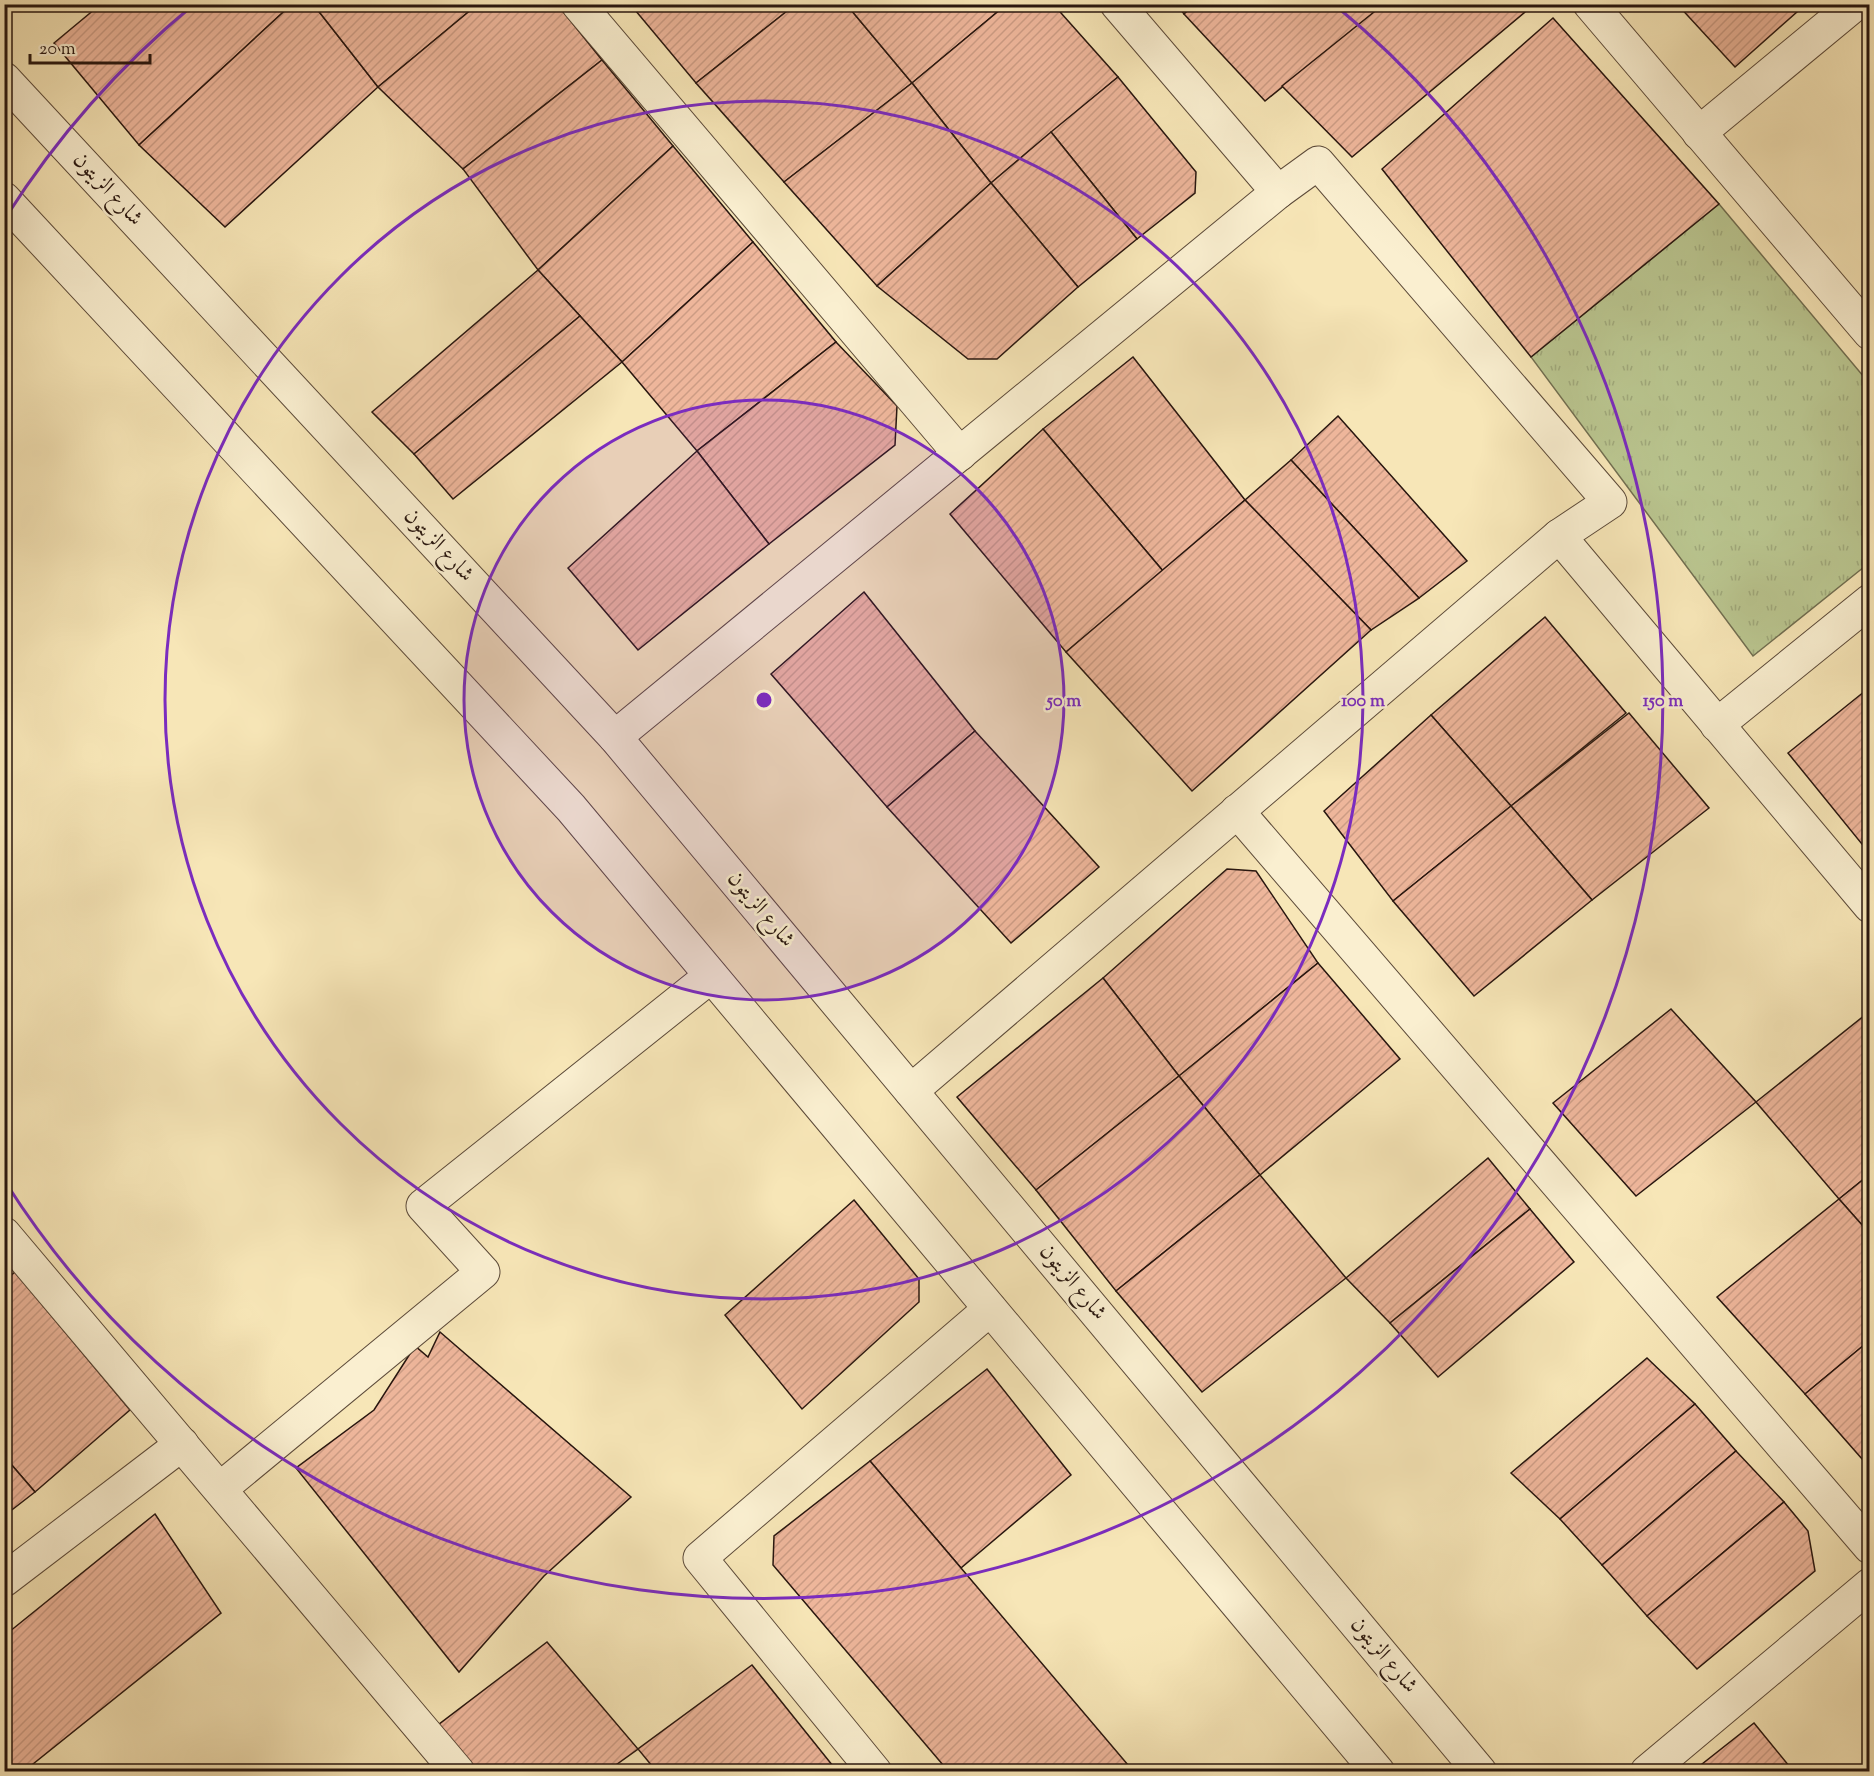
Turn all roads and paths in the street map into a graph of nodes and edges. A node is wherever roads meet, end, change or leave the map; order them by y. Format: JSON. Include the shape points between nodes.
{"nodes":[{"id":1,"x":578,"y":4,"type":"edge"},
{"id":2,"x":1117,"y":4,"type":"edge"},
{"id":3,"x":1590,"y":4,"type":"edge"},
{"id":4,"x":1855,"y":4,"type":"edge"},
{"id":5,"x":4,"y":79,"type":"edge"},
{"id":6,"x":1699,"y":133,"type":"junction"},
{"id":7,"x":1278,"y":192,"type":"junction"},
{"id":8,"x":4,"y":199,"type":"edge"},
{"id":9,"x":1869,"y":333,"type":"edge"},
{"id":10,"x":960,"y":454,"type":"junction"},
{"id":11,"x":1559,"y":536,"type":"junction"},
{"id":12,"x":1869,"y":601,"type":"edge"},
{"id":13,"x":1718,"y":725,"type":"junction"},
{"id":14,"x":615,"y":737,"type":"junction"},
{"id":15,"x":1237,"y":811,"type":"junction"},
{"id":16,"x":1869,"y":906,"type":"edge"},
{"id":17,"x":711,"y":976,"type":"junction"},
{"id":18,"x":910,"y":1090,"type":"junction"},
{"id":19,"x":4,"y":1234,"type":"edge"},
{"id":20,"x":990,"y":1309,"type":"junction"},
{"id":21,"x":182,"y":1444,"type":"junction"},
{"id":22,"x":220,"y":1489,"type":"junction"},
{"id":23,"x":1869,"y":1547,"type":"edge"},
{"id":24,"x":4,"y":1580,"type":"edge"},
{"id":25,"x":1869,"y":1585,"type":"edge"},
{"id":26,"x":458,"y":1772,"type":"edge"},
{"id":27,"x":875,"y":1772,"type":"edge"},
{"id":28,"x":1378,"y":1772,"type":"edge"},
{"id":29,"x":1480,"y":1772,"type":"edge"},
{"id":30,"x":1647,"y":1772,"type":"edge"}],
"edges":[{"from":1,"to":10,"type":"street"},
{"from":2,"to":7,"type":"street"},
{"from":3,"to":6,"type":"street"},
{"from":4,"to":6,"type":"street"},
{"from":5,"to":14,"type":"street","name":"شارع الزيتون"},
{"from":6,"to":9,"type":"street"},
{"from":7,"to":10,"type":"street"},
{"from":7,"to":11,"type":"street","via":[[1318,163],[1610,502]]},
{"from":8,"to":17,"type":"street","via":[[571,808]]},
{"from":10,"to":14,"type":"street"},
{"from":11,"to":13,"type":"street"},
{"from":11,"to":15,"type":"street"},
{"from":12,"to":13,"type":"street"},
{"from":13,"to":16,"type":"street"},
{"from":14,"to":18,"type":"street","name":"شارع الزيتون"},
{"from":15,"to":18,"type":"street"},
{"from":15,"to":23,"type":"street"},
{"from":17,"to":20,"type":"street"},
{"from":17,"to":22,"type":"street","via":[[423,1206],[483,1272]]},
{"from":18,"to":29,"type":"street","name":"شارع الزيتون"},
{"from":19,"to":21,"type":"street"},
{"from":20,"to":27,"type":"street","via":[[700,1558]]},
{"from":20,"to":28,"type":"street"},
{"from":21,"to":22,"type":"street"},
{"from":21,"to":24,"type":"street"},
{"from":22,"to":26,"type":"street"},
{"from":25,"to":30,"type":"street"}]}
